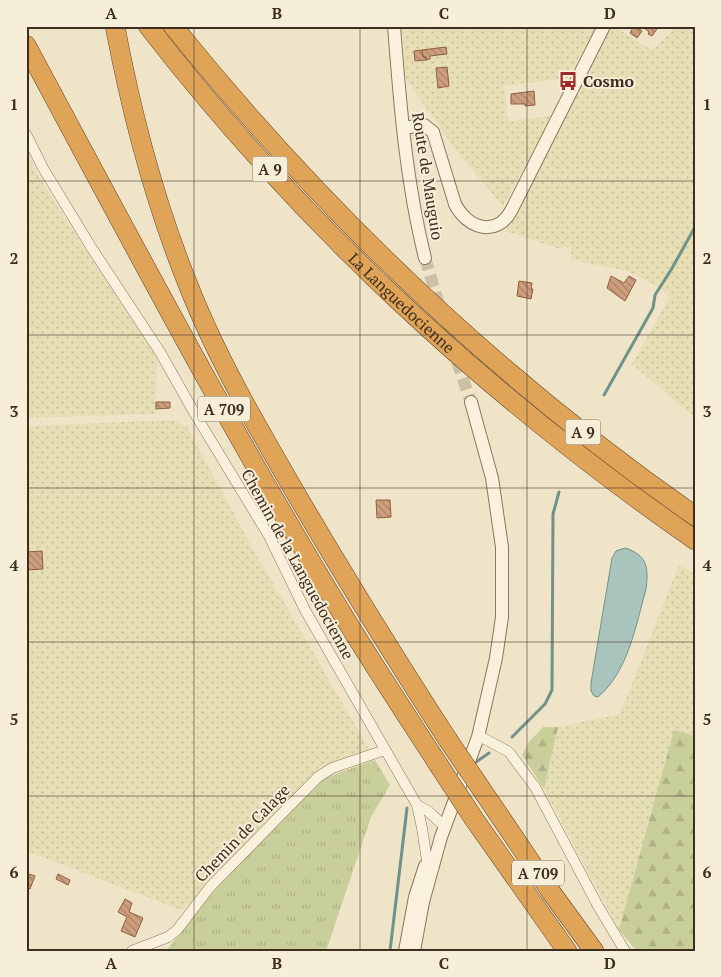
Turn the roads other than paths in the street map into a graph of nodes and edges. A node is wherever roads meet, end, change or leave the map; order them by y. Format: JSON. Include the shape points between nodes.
{"nodes":[{"id":1,"x":115,"y":26,"type":"edge"},
{"id":2,"x":148,"y":26,"type":"edge"},
{"id":3,"x":174,"y":26,"type":"edge"},
{"id":4,"x":394,"y":26,"type":"edge"},
{"id":5,"x":604,"y":26,"type":"edge"},
{"id":6,"x":26,"y":45,"type":"edge"},
{"id":7,"x":403,"y":128,"type":"junction"},
{"id":8,"x":26,"y":134,"type":"edge"},
{"id":9,"x":425,"y":258,"type":"tunnel mouth"},
{"id":10,"x":471,"y":402,"type":"tunnel mouth"},
{"id":11,"x":695,"y":516,"type":"edge"},
{"id":12,"x":695,"y":540,"type":"edge"},
{"id":13,"x":478,"y":737,"type":"junction"},
{"id":14,"x":385,"y":750,"type":"junction"},
{"id":15,"x":417,"y":805,"type":"junction"},
{"id":16,"x":443,"y":832,"type":"junction"},
{"id":17,"x":427,"y":861,"type":"junction"},
{"id":18,"x":132,"y":951,"type":"edge"},
{"id":19,"x":405,"y":951,"type":"edge"},
{"id":20,"x":414,"y":951,"type":"edge"},
{"id":21,"x":567,"y":951,"type":"edge"},
{"id":22,"x":594,"y":951,"type":"edge"},
{"id":23,"x":625,"y":951,"type":"edge"}],
"edges":[{"from":1,"to":22,"type":"highway","number":"A 709","bridge":true,"via":[[151,181],[175,253],[235,386],[370,616],[448,740]]},
{"from":2,"to":12,"type":"highway","name":"La Languedocienne","number":"A 9","via":[[220,114],[285,186],[402,303],[542,425]]},
{"from":3,"to":11,"type":"highway","name":"La Languedocienne","number":"A 9","via":[[280,151],[400,274],[540,398]]},
{"from":4,"to":7,"type":"street","name":"Route de Mauguio"},
{"from":5,"to":7,"type":"street","via":[[511,210],[497,226],[483,226],[464,218],[455,204],[433,132],[424,125]]},
{"from":6,"to":21,"type":"highway","number":"A 709","bridge":true,"via":[[167,307],[346,621],[474,819]]},
{"from":7,"to":9,"type":"street","name":"Route de Mauguio","via":[[415,217]]},
{"from":8,"to":14,"type":"street","name":"Chemin de la Languedocienne","via":[[43,168],[160,352],[269,536],[305,610]]},
{"from":10,"to":13,"type":"street","via":[[492,478],[502,547],[501,625]]},
{"from":13,"to":16,"type":"street"},
{"from":13,"to":23,"type":"street","via":[[509,752],[535,787]]},
{"from":14,"to":15,"type":"street","name":"Chemin de la Languedocienne"},
{"from":14,"to":18,"type":"street","name":"Chemin de Calage","via":[[332,768],[318,777],[210,887],[177,930],[168,937]]},
{"from":15,"to":16,"type":"street","name":"Chemin de la Languedocienne","via":[[428,811]]},
{"from":15,"to":17,"type":"street","name":"Chemin de la Languedocienne"},
{"from":16,"to":17,"type":"street"},
{"from":16,"to":20,"type":"street","via":[[423,902]]},
{"from":17,"to":19,"type":"street","via":[[415,897]]}]}
